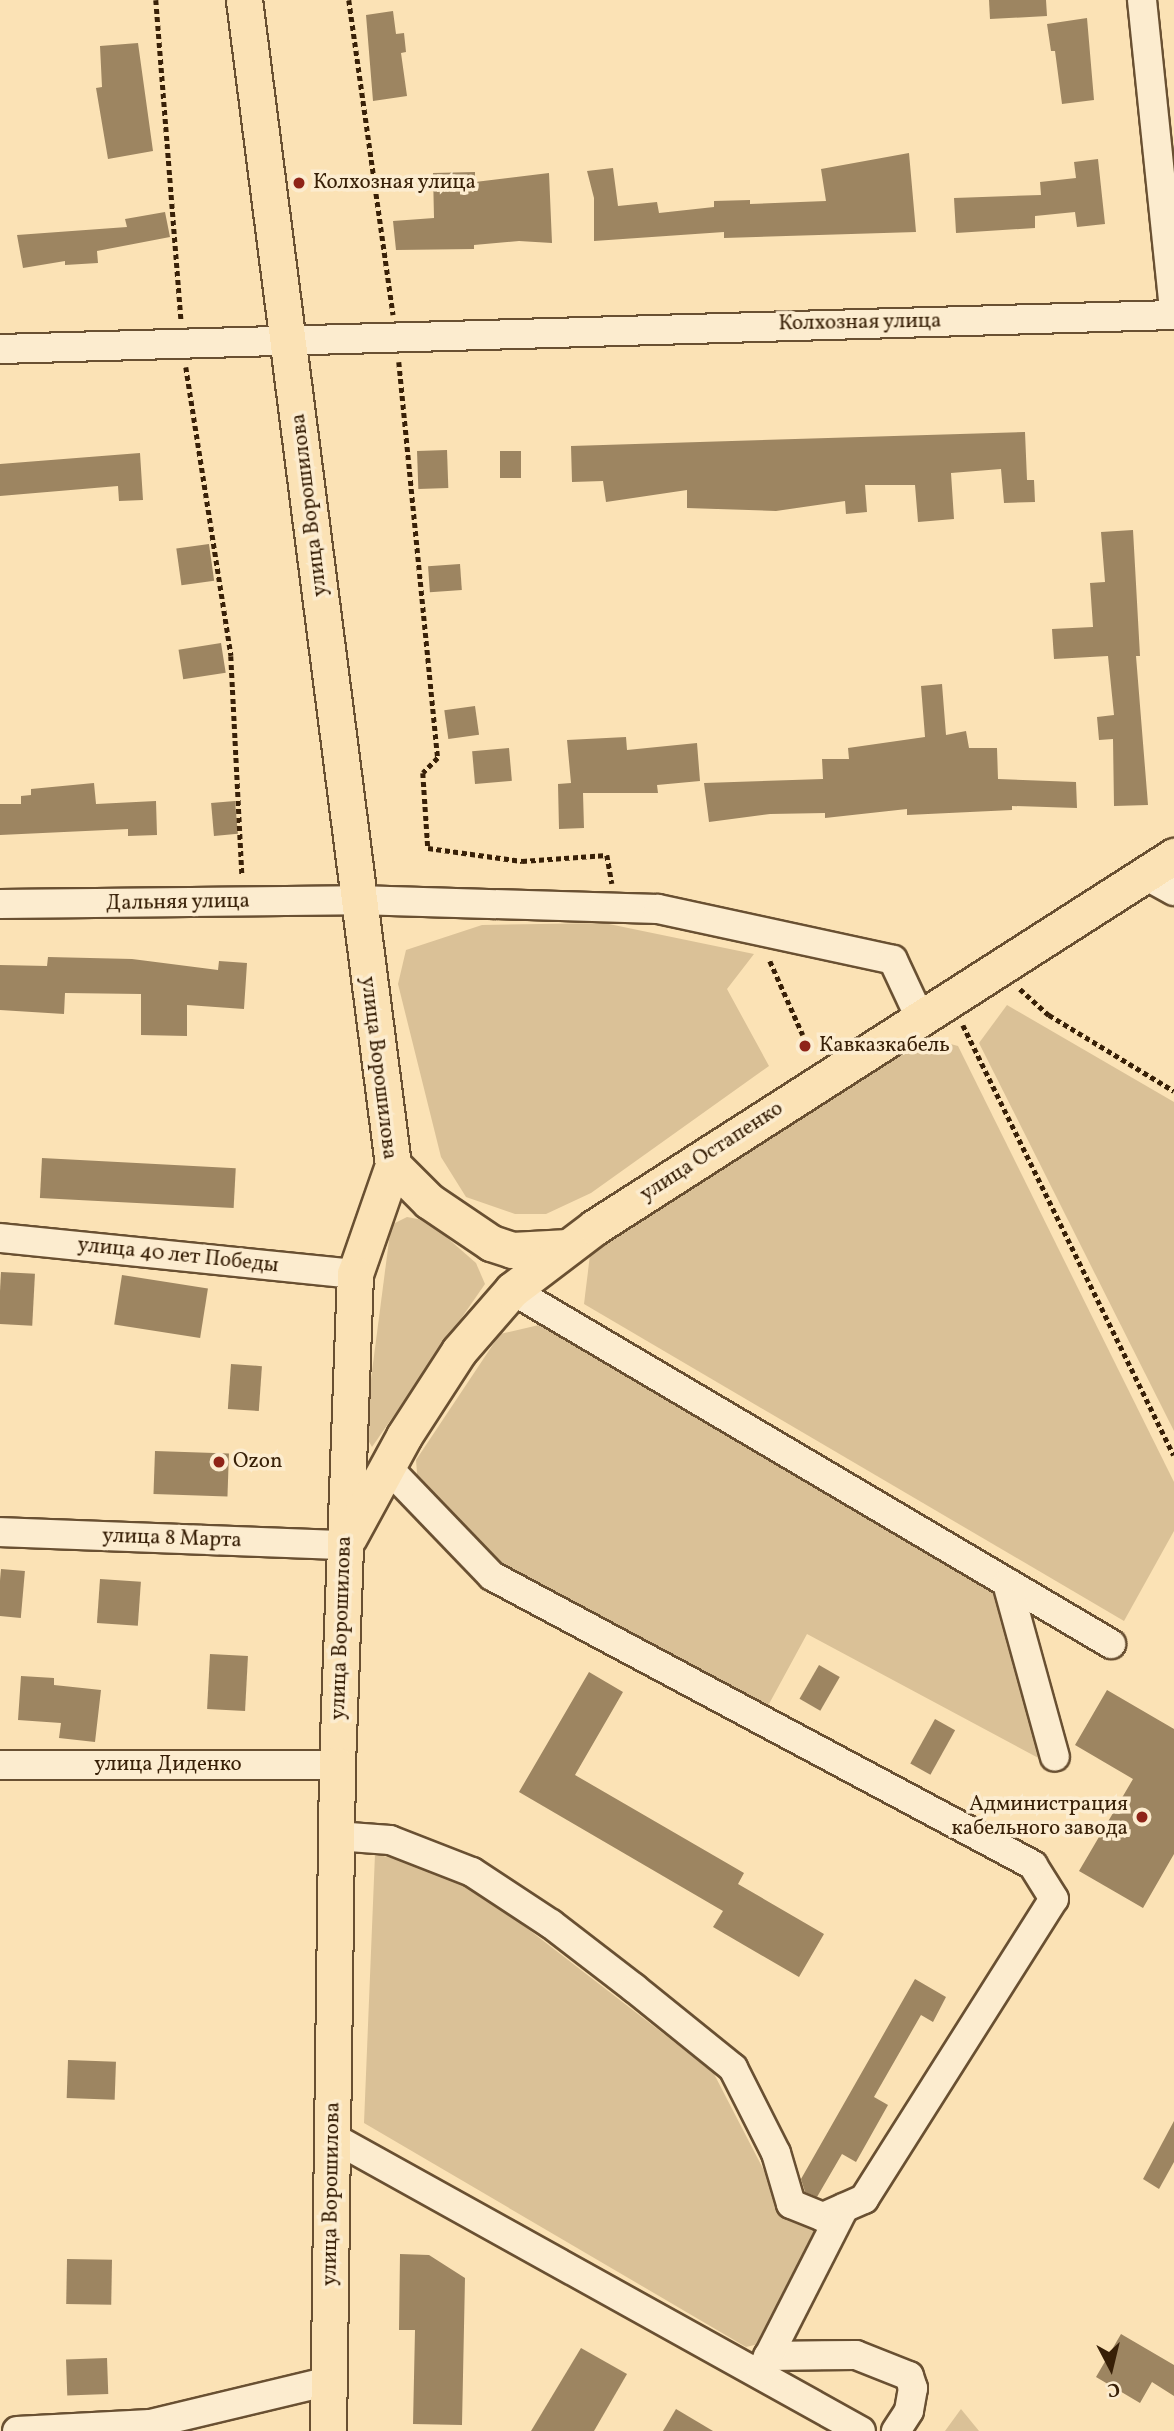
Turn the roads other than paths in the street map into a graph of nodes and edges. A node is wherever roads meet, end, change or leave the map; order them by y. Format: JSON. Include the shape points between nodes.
{"nodes":[{"id":1,"x":244,"y":0,"type":"edge"},
{"id":2,"x":1142,"y":0,"type":"edge"},
{"id":3,"x":1174,"y":313,"type":"edge"},
{"id":4,"x":290,"y":338,"type":"junction"},
{"id":5,"x":0,"y":349,"type":"edge"},
{"id":6,"x":1174,"y":856,"type":"edge"},
{"id":7,"x":1159,"y":883,"type":"edge"},
{"id":8,"x":357,"y":900,"type":"junction"},
{"id":9,"x":0,"y":904,"type":"edge"},
{"id":10,"x":920,"y":1018,"type":"junction"},
{"id":11,"x":393,"y":1165,"type":"junction"},
{"id":12,"x":0,"y":1238,"type":"edge"},
{"id":13,"x":568,"y":1247,"type":"junction"},
{"id":14,"x":355,"y":1273,"type":"junction"},
{"id":15,"x":512,"y":1290,"type":"junction"},
{"id":16,"x":387,"y":1467,"type":"junction"},
{"id":17,"x":0,"y":1532,"type":"edge"},
{"id":18,"x":345,"y":1545,"type":"junction"},
{"id":19,"x":1007,"y":1583,"type":"junction"},
{"id":20,"x":1111,"y":1644,"type":"dead end"},
{"id":21,"x":1055,"y":1757,"type":"dead end"},
{"id":22,"x":0,"y":1765,"type":"edge"},
{"id":23,"x":337,"y":1765,"type":"junction"},
{"id":24,"x":336,"y":1836,"type":"junction"},
{"id":25,"x":332,"y":2137,"type":"junction"},
{"id":26,"x":844,"y":2208,"type":"junction"},
{"id":27,"x":764,"y":2365,"type":"junction"},
{"id":28,"x":329,"y":2381,"type":"junction"},
{"id":29,"x":17,"y":2431,"type":"edge"},
{"id":30,"x":328,"y":2431,"type":"edge"},
{"id":31,"x":861,"y":2431,"type":"edge"},
{"id":32,"x":896,"y":2431,"type":"edge"}],
"edges":[{"from":1,"to":4,"type":"main road","name":"улица Ворошилова"},
{"from":2,"to":3,"type":"street"},
{"from":3,"to":4,"type":"street","name":"Колхозная улица"},
{"from":4,"to":5,"type":"street","name":"Колхозная улица"},
{"from":4,"to":8,"type":"main road","name":"улица Ворошилова"},
{"from":6,"to":7,"type":"main road","name":"улица Остапенко"},
{"from":7,"to":10,"type":"main road","name":"улица Остапенко","via":[[998,969]]},
{"from":8,"to":9,"type":"street","name":"Дальняя улица"},
{"from":8,"to":10,"type":"street","name":"Дальняя улица","via":[[658,909],[893,960]]},
{"from":8,"to":11,"type":"main road","name":"улица Ворошилова"},
{"from":10,"to":13,"type":"main road","name":"улица Остапенко"},
{"from":11,"to":13,"type":"main road","via":[[429,1201],[491,1243],[512,1250]]},
{"from":11,"to":14,"type":"main road","name":"улица Ворошилова"},
{"from":12,"to":14,"type":"street","name":"улица 40 лет Победы"},
{"from":13,"to":15,"type":"main road","name":"улица Остапенко"},
{"from":14,"to":18,"type":"main road","name":"улица Ворошилова"},
{"from":15,"to":16,"type":"main road","name":"улица Остапенко","via":[[459,1351]]},
{"from":15,"to":19,"type":"street"},
{"from":16,"to":18,"type":"main road","name":"улица Остапенко"},
{"from":16,"to":26,"type":"street","via":[[492,1576],[1033,1865],[1054,1899],[864,2199]]},
{"from":17,"to":18,"type":"street","name":"улица 8 Марта"},
{"from":18,"to":23,"type":"main road","name":"улица Ворошилова"},
{"from":19,"to":20,"type":"street"},
{"from":19,"to":21,"type":"street"},
{"from":22,"to":23,"type":"street","name":"улица Диденко"},
{"from":23,"to":24,"type":"main road","name":"улица Ворошилова"},
{"from":24,"to":25,"type":"main road","name":"улица Ворошилова"},
{"from":24,"to":26,"type":"street","via":[[390,1840],[472,1872],[551,1924],[733,2068],[776,2153],[792,2204],[823,2217]]},
{"from":25,"to":27,"type":"street"},
{"from":25,"to":28,"type":"main road","name":"улица Ворошилова"},
{"from":26,"to":27,"type":"street"},
{"from":27,"to":31,"type":"street"},
{"from":27,"to":32,"type":"street","via":[[856,2355],[909,2376],[913,2389],[909,2411]]},
{"from":28,"to":29,"type":"street","via":[[150,2424]]},
{"from":28,"to":30,"type":"main road","name":"улица Ворошилова"}]}
